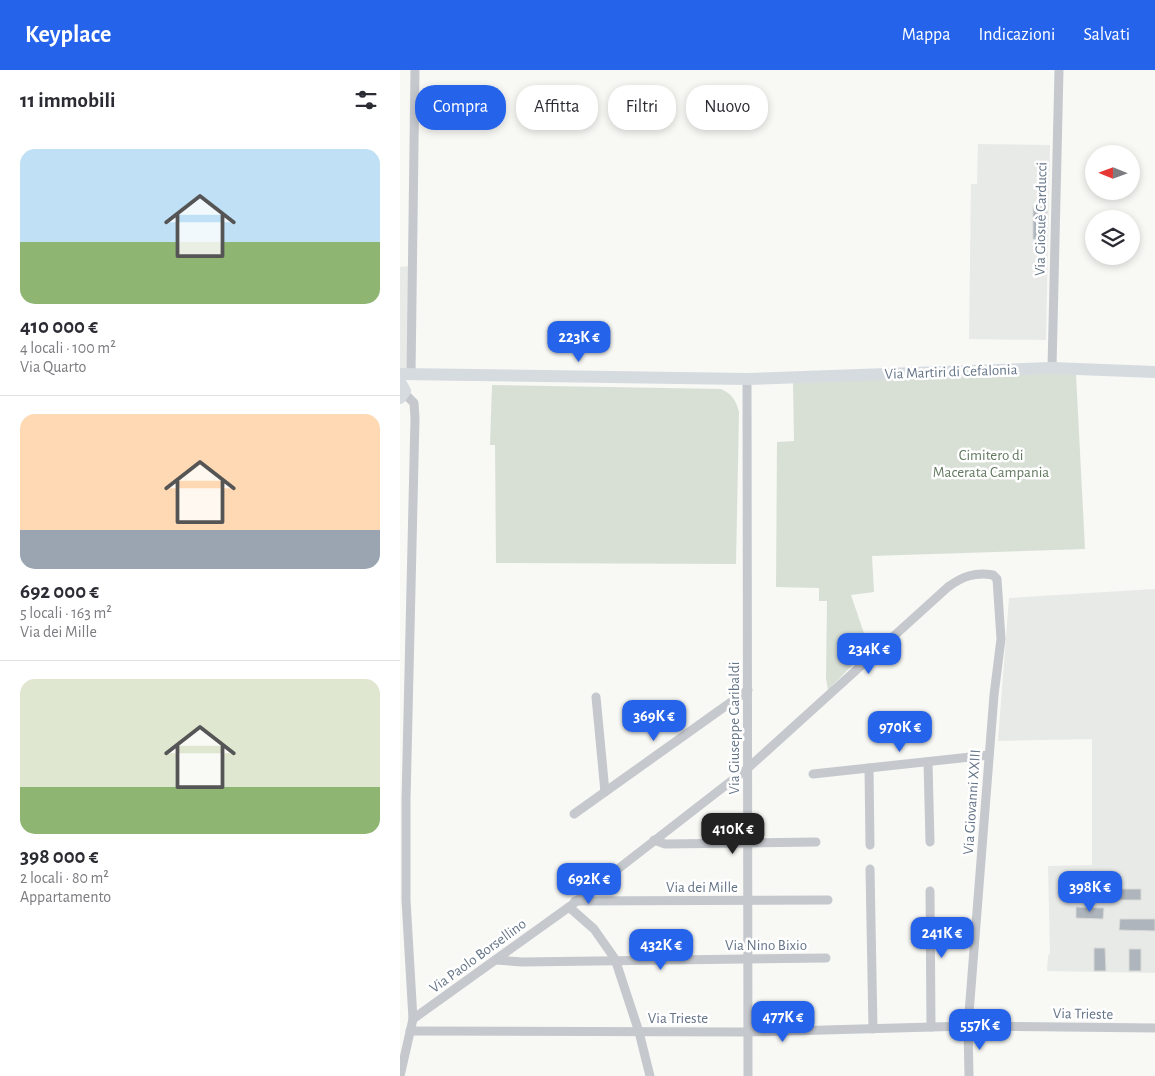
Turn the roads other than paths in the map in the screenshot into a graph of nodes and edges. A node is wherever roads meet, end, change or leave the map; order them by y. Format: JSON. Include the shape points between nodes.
{"nodes":[{"id":1,"x":415,"y":70,"type":"edge"},
{"id":2,"x":1059,"y":70,"type":"edge"},
{"id":3,"x":1052,"y":368,"type":"junction"},
{"id":4,"x":1155,"y":372,"type":"edge"},
{"id":5,"x":747,"y":379,"type":"junction"},
{"id":6,"x":403,"y":385,"type":"edge"},
{"id":7,"x":997,"y":579,"type":"joint"},
{"id":8,"x":748,"y":690,"type":"junction"},
{"id":9,"x":596,"y":697,"type":"dead end"},
{"id":10,"x":989,"y":755,"type":"junction"},
{"id":11,"x":928,"y":762,"type":"junction"},
{"id":12,"x":748,"y":768,"type":"junction"},
{"id":13,"x":869,"y":768,"type":"junction"},
{"id":14,"x":813,"y":774,"type":"dead end"},
{"id":15,"x":605,"y":792,"type":"junction"},
{"id":16,"x":574,"y":814,"type":"dead end"},
{"id":17,"x":654,"y":840,"type":"junction"},
{"id":18,"x":816,"y":842,"type":"dead end"},
{"id":19,"x":930,"y":842,"type":"dead end"},
{"id":20,"x":748,"y":843,"type":"junction"},
{"id":21,"x":870,"y":846,"type":"dead end"},
{"id":22,"x":870,"y":869,"type":"dead end"},
{"id":23,"x":930,"y":891,"type":"dead end"},
{"id":24,"x":828,"y":900,"type":"dead end"},
{"id":25,"x":747,"y":901,"type":"junction"},
{"id":26,"x":572,"y":904,"type":"junction"},
{"id":27,"x":748,"y":958,"type":"junction"},
{"id":28,"x":826,"y":958,"type":"dead end"},
{"id":29,"x":615,"y":959,"type":"junction"},
{"id":30,"x":496,"y":960,"type":"junction"},
{"id":31,"x":413,"y":1018,"type":"junction"},
{"id":32,"x":968,"y":1026,"type":"junction"},
{"id":33,"x":931,"y":1027,"type":"junction"},
{"id":34,"x":1155,"y":1028,"type":"edge"},
{"id":35,"x":873,"y":1029,"type":"junction"},
{"id":36,"x":410,"y":1031,"type":"junction"},
{"id":37,"x":639,"y":1032,"type":"junction"},
{"id":38,"x":749,"y":1032,"type":"junction"},
{"id":39,"x":400,"y":1076,"type":"edge"},
{"id":40,"x":650,"y":1076,"type":"edge"},
{"id":41,"x":748,"y":1076,"type":"edge"},
{"id":42,"x":969,"y":1076,"type":"edge"}],
"edges":[{"from":1,"to":6,"type":"street"},
{"from":2,"to":3,"type":"street","name":"Via Giosuè Carducci"},
{"from":3,"to":4,"type":"street","name":"Via Martiri di Cefalonia"},
{"from":3,"to":5,"type":"street","name":"Via Martiri di Cefalonia"},
{"from":5,"to":6,"type":"street","name":"Via Martiri di Cefalonia"},
{"from":5,"to":8,"type":"street","name":"Via Giuseppe Garibaldi"},
{"from":6,"to":31,"type":"street","via":[[414,404],[415,418],[406,800],[406,900]]},
{"from":7,"to":10,"type":"street","name":"Via Giovanni XXIII","via":[[1001,639]]},
{"from":7,"to":12,"type":"street","name":"Via Paolo Borsellino","via":[[994,575],[982,574],[967,575],[957,580]]},
{"from":8,"to":12,"type":"street","name":"Via Giuseppe Garibaldi"},
{"from":8,"to":15,"type":"street"},
{"from":9,"to":15,"type":"street"},
{"from":10,"to":11,"type":"street"},
{"from":10,"to":32,"type":"street","name":"Via Giovanni XXIII"},
{"from":11,"to":13,"type":"street"},
{"from":11,"to":19,"type":"street"},
{"from":12,"to":17,"type":"street","name":"Via Paolo Borsellino"},
{"from":12,"to":20,"type":"street","name":"Via Giuseppe Garibaldi"},
{"from":13,"to":14,"type":"street"},
{"from":13,"to":21,"type":"street"},
{"from":15,"to":16,"type":"street"},
{"from":17,"to":20,"type":"street","via":[[665,844]]},
{"from":17,"to":26,"type":"street","name":"Via Paolo Borsellino"},
{"from":18,"to":20,"type":"street"},
{"from":20,"to":25,"type":"street","name":"Via Giuseppe Garibaldi"},
{"from":22,"to":35,"type":"street"},
{"from":23,"to":33,"type":"street"},
{"from":24,"to":25,"type":"street","name":"Via dei Mille"},
{"from":25,"to":26,"type":"street","name":"Via dei Mille"},
{"from":25,"to":27,"type":"street","name":"Via Giuseppe Garibaldi"},
{"from":26,"to":29,"type":"street"},
{"from":26,"to":30,"type":"street","name":"Via Paolo Borsellino"},
{"from":27,"to":28,"type":"street","name":"Via Nino Bixio"},
{"from":27,"to":29,"type":"street","name":"Via Nino Bixio"},
{"from":27,"to":38,"type":"street","name":"Via Giuseppe Garibaldi"},
{"from":29,"to":30,"type":"street","name":"Via Nino Bixio"},
{"from":29,"to":37,"type":"street"},
{"from":30,"to":31,"type":"street","name":"Via Paolo Borsellino"},
{"from":31,"to":36,"type":"street"},
{"from":32,"to":33,"type":"street","name":"Via Trieste"},
{"from":32,"to":34,"type":"street","name":"Via Trieste"},
{"from":32,"to":42,"type":"street","name":"Via Giovanni XXIII"},
{"from":33,"to":35,"type":"street","name":"Via Trieste"},
{"from":35,"to":38,"type":"street","name":"Via Trieste"},
{"from":36,"to":37,"type":"street","name":"Via Trieste"},
{"from":36,"to":39,"type":"street"},
{"from":37,"to":38,"type":"street","name":"Via Trieste"},
{"from":37,"to":40,"type":"street"},
{"from":38,"to":41,"type":"street","name":"Via Giuseppe Garibaldi"}]}
